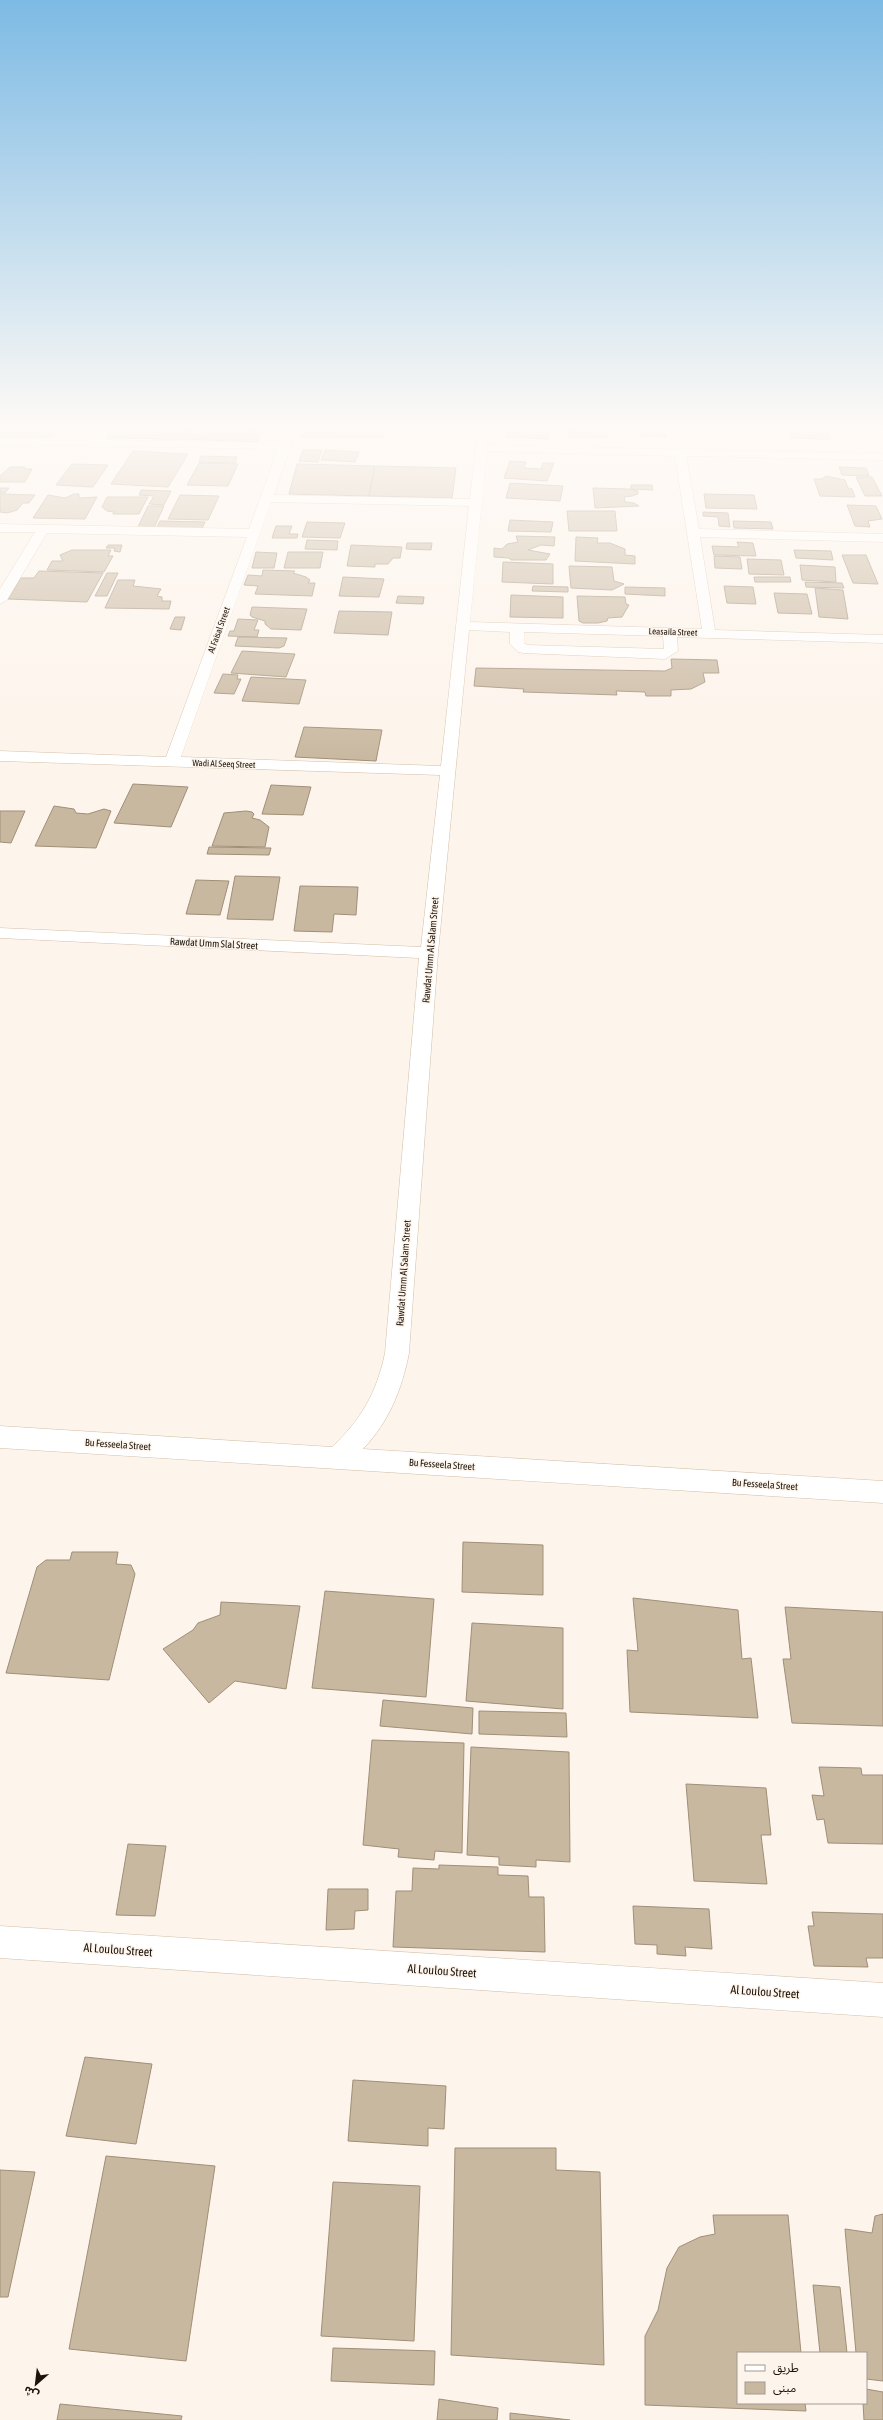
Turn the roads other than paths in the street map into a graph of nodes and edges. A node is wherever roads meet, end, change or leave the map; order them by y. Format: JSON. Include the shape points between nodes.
{"nodes":[{"id":1,"x":38,"y":537,"type":"edge"},
{"id":2,"x":253,"y":537,"type":"edge"},
{"id":3,"x":472,"y":537,"type":"edge"},
{"id":4,"x":694,"y":537,"type":"edge"},
{"id":5,"x":842,"y":537,"type":"edge"},
{"id":6,"x":883,"y":538,"type":"edge"},
{"id":7,"x":0,"y":600,"type":"edge"},
{"id":8,"x":463,"y":626,"type":"junction"},
{"id":9,"x":517,"y":627,"type":"junction"},
{"id":10,"x":607,"y":630,"type":"junction"},
{"id":11,"x":670,"y":632,"type":"junction"},
{"id":12,"x":709,"y":633,"type":"junction"},
{"id":13,"x":883,"y":639,"type":"edge"},
{"id":14,"x":607,"y":654,"type":"junction"},
{"id":15,"x":0,"y":756,"type":"edge"},
{"id":16,"x":172,"y":762,"type":"junction"},
{"id":17,"x":448,"y":771,"type":"junction"},
{"id":18,"x":1,"y":935,"type":"edge"},
{"id":19,"x":429,"y":953,"type":"junction"},
{"id":20,"x":0,"y":1437,"type":"edge"},
{"id":21,"x":336,"y":1458,"type":"junction"},
{"id":22,"x":883,"y":1492,"type":"edge"},
{"id":23,"x":0,"y":1942,"type":"edge"},
{"id":24,"x":883,"y":2000,"type":"edge"}],
"edges":[{"from":1,"to":7,"type":"street"},
{"from":2,"to":16,"type":"street","name":"Al Faisal Street"},
{"from":3,"to":8,"type":"street","name":"Rawdat Umm Al Salam Street"},
{"from":4,"to":12,"type":"street"},
{"from":5,"to":6,"type":"street"},
{"from":8,"to":9,"type":"street","name":"Leasaila Street"},
{"from":8,"to":17,"type":"street","name":"Rawdat Umm Al Salam Street"},
{"from":9,"to":10,"type":"street","name":"Leasaila Street"},
{"from":9,"to":14,"type":"street","via":[[517,644],[523,649]]},
{"from":10,"to":11,"type":"street","name":"Leasaila Street"},
{"from":10,"to":14,"type":"street"},
{"from":11,"to":12,"type":"street","name":"Leasaila Street"},
{"from":11,"to":14,"type":"street","via":[[671,651],[665,655]]},
{"from":12,"to":13,"type":"street","name":"Leasaila Street"},
{"from":15,"to":16,"type":"street","name":"Wadi Al Seeq Street"},
{"from":16,"to":17,"type":"street","name":"Wadi Al Seeq Street"},
{"from":17,"to":19,"type":"street","name":"Rawdat Umm Al Salam Street"},
{"from":18,"to":19,"type":"street","name":"Rawdat Umm Slal Street"},
{"from":19,"to":21,"type":"street","name":"Rawdat Umm Al Salam Street","via":[[394,1372],[389,1390],[368,1426],[354,1443]]},
{"from":20,"to":21,"type":"street","name":"Bu Fesseela Street"},
{"from":21,"to":22,"type":"street","name":"Bu Fesseela Street"},
{"from":23,"to":24,"type":"street","name":"Al Loulou Street"}]}
